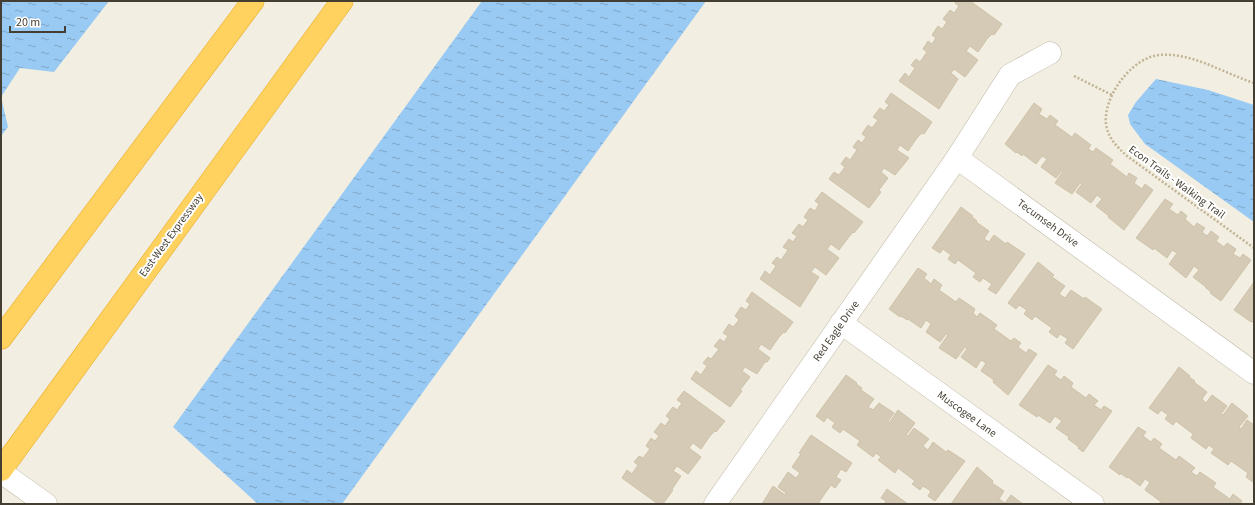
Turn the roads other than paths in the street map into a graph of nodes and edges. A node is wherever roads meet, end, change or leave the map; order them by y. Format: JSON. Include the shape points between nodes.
{"nodes":[{"id":1,"x":253,"y":1,"type":"edge"},
{"id":2,"x":342,"y":1,"type":"edge"},
{"id":3,"x":1050,"y":53,"type":"dead end"},
{"id":4,"x":957,"y":158,"type":"junction"},
{"id":5,"x":841,"y":323,"type":"junction"},
{"id":6,"x":1,"y":338,"type":"edge"},
{"id":7,"x":1254,"y":373,"type":"edge"},
{"id":8,"x":1,"y":471,"type":"edge"},
{"id":9,"x":46,"y":504,"type":"edge"},
{"id":10,"x":715,"y":504,"type":"edge"},
{"id":11,"x":1093,"y":504,"type":"edge"}],
"edges":[{"from":1,"to":6,"type":"highway"},
{"from":2,"to":8,"type":"highway","name":"East-West Expressway"},
{"from":3,"to":4,"type":"street","via":[[1010,75]]},
{"from":4,"to":5,"type":"street","name":"Red Eagle Drive"},
{"from":4,"to":7,"type":"street","name":"Tecumseh Drive"},
{"from":5,"to":10,"type":"street","name":"Red Eagle Drive"},
{"from":5,"to":11,"type":"street","name":"Muscogee Lane"},
{"from":8,"to":9,"type":"street"}]}
